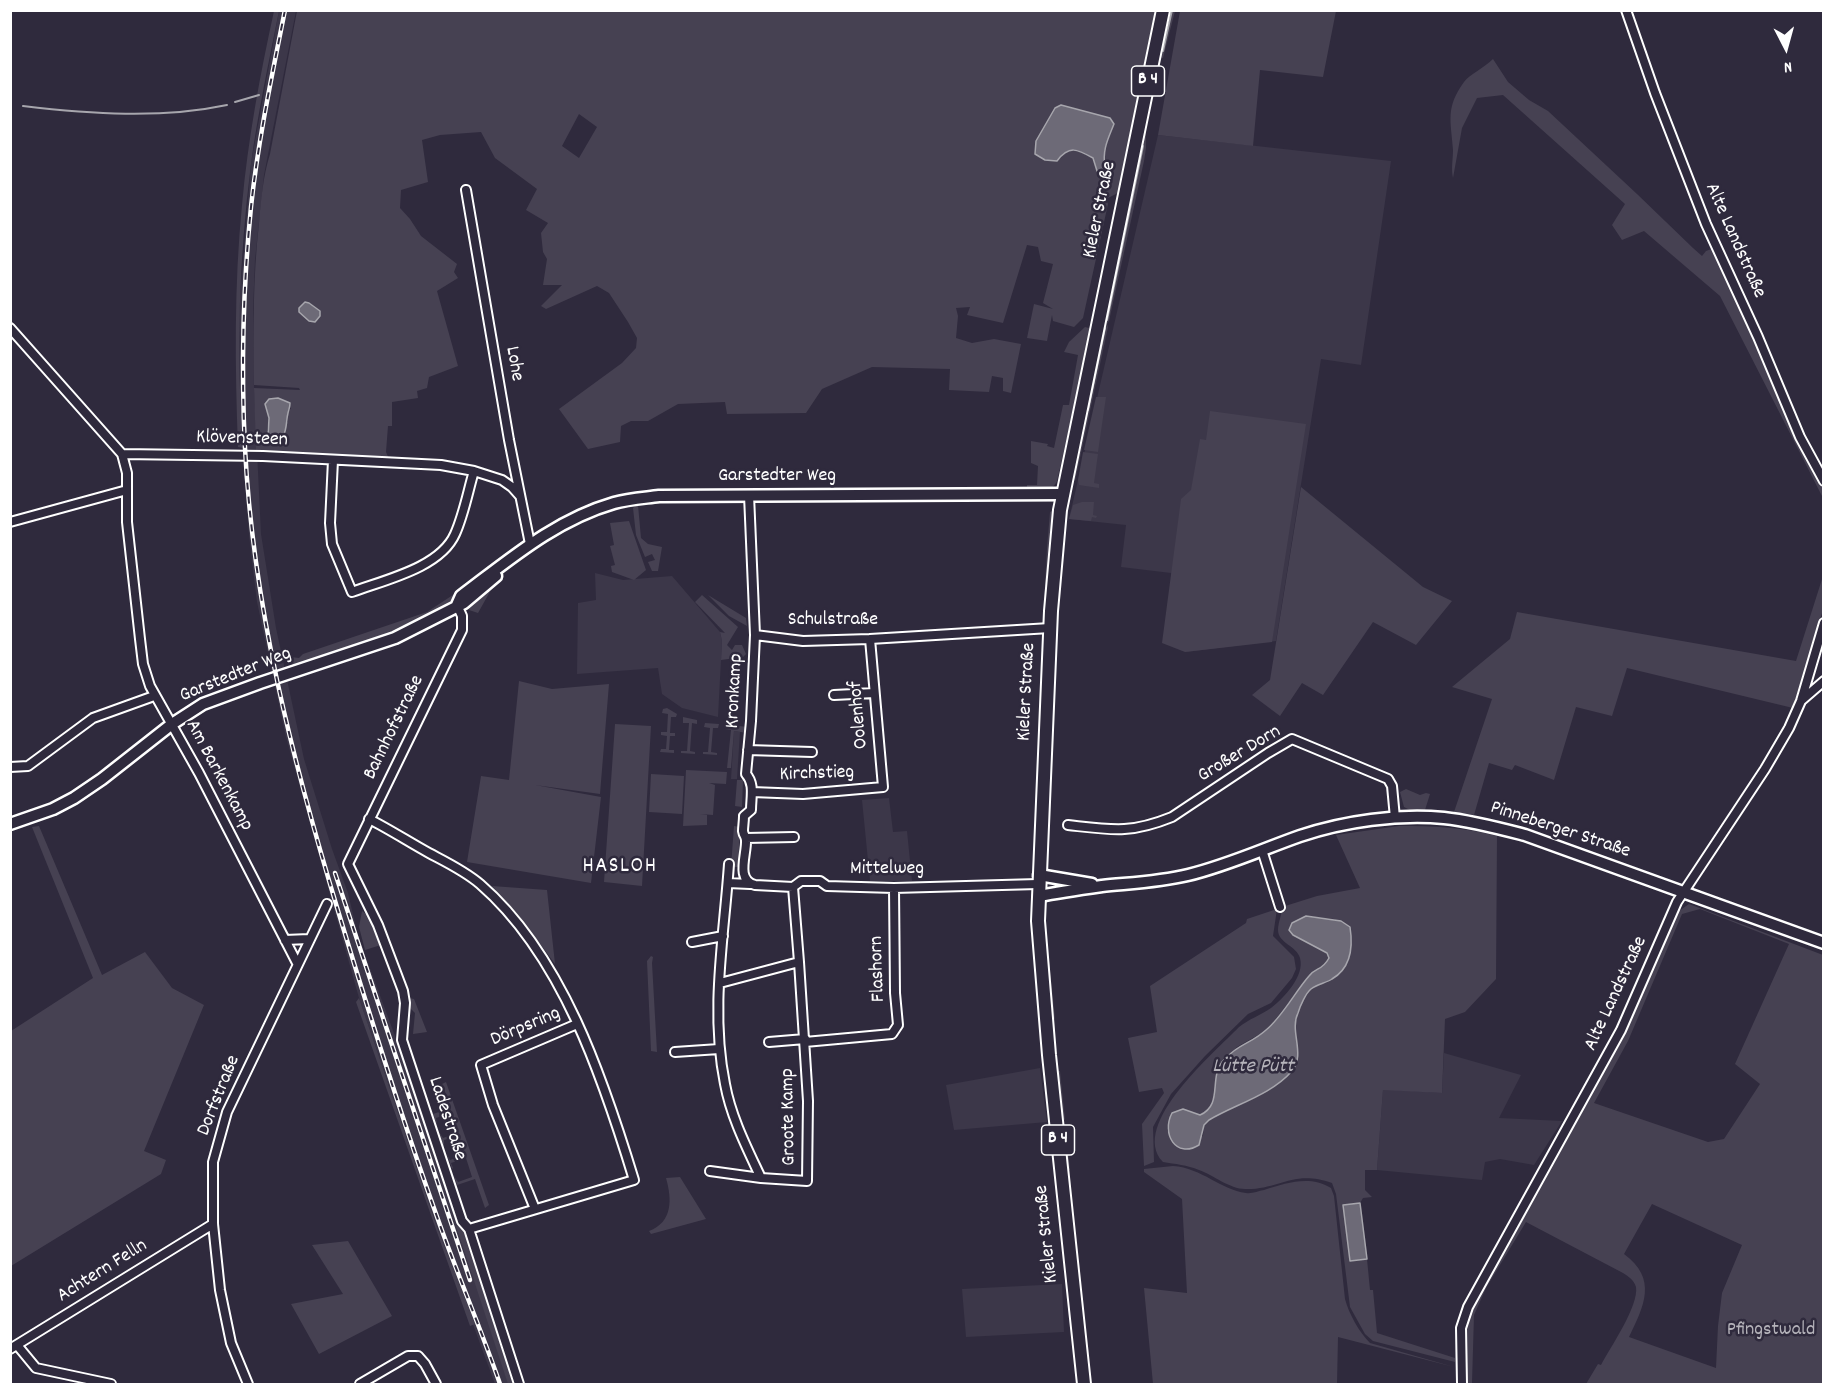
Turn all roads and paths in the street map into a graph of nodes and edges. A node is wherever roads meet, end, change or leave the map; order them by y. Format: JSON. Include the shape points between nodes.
{"nodes":[{"id":1,"x":1163,"y":10,"type":"edge"},
{"id":2,"x":1626,"y":10,"type":"edge"},
{"id":3,"x":466,"y":190,"type":"dead end"},
{"id":4,"x":10,"y":328,"type":"edge"},
{"id":5,"x":122,"y":454,"type":"junction"},
{"id":6,"x":333,"y":460,"type":"junction"},
{"id":7,"x":1820,"y":466,"type":"edge"},
{"id":8,"x":474,"y":471,"type":"junction"},
{"id":9,"x":1824,"y":481,"type":"edge"},
{"id":10,"x":127,"y":490,"type":"junction"},
{"id":11,"x":1063,"y":494,"type":"junction"},
{"id":12,"x":749,"y":495,"type":"junction"},
{"id":13,"x":520,"y":496,"type":"junction"},
{"id":14,"x":10,"y":522,"type":"edge"},
{"id":15,"x":530,"y":544,"type":"junction"},
{"id":16,"x":458,"y":605,"type":"junction"},
{"id":17,"x":1824,"y":623,"type":"edge"},
{"id":18,"x":1050,"y":628,"type":"junction"},
{"id":19,"x":755,"y":635,"type":"junction"},
{"id":20,"x":870,"y":639,"type":"junction"},
{"id":21,"x":1824,"y":681,"type":"edge"},
{"id":22,"x":874,"y":693,"type":"junction"},
{"id":23,"x":834,"y":695,"type":"dead end"},
{"id":24,"x":154,"y":696,"type":"junction"},
{"id":25,"x":1801,"y":701,"type":"junction"},
{"id":26,"x":172,"y":724,"type":"junction"},
{"id":27,"x":748,"y":750,"type":"junction"},
{"id":28,"x":812,"y":752,"type":"dead end"},
{"id":29,"x":10,"y":767,"type":"edge"},
{"id":30,"x":883,"y":787,"type":"joint"},
{"id":31,"x":752,"y":792,"type":"junction"},
{"id":32,"x":1395,"y":818,"type":"junction"},
{"id":33,"x":369,"y":819,"type":"junction"},
{"id":34,"x":10,"y":824,"type":"edge"},
{"id":35,"x":1068,"y":825,"type":"dead end"},
{"id":36,"x":794,"y":837,"type":"dead end"},
{"id":37,"x":746,"y":838,"type":"junction"},
{"id":38,"x":1262,"y":850,"type":"junction"},
{"id":39,"x":348,"y":864,"type":"joint"},
{"id":40,"x":744,"y":873,"type":"junction"},
{"id":41,"x":728,"y":883,"type":"junction"},
{"id":42,"x":750,"y":884,"type":"junction"},
{"id":43,"x":1039,"y":885,"type":"junction"},
{"id":44,"x":1104,"y":886,"type":"junction"},
{"id":45,"x":793,"y":887,"type":"junction"},
{"id":46,"x":894,"y":888,"type":"junction"},
{"id":47,"x":1683,"y":891,"type":"junction"},
{"id":48,"x":327,"y":904,"type":"dead end"},
{"id":49,"x":1280,"y":906,"type":"dead end"},
{"id":50,"x":723,"y":936,"type":"junction"},
{"id":51,"x":309,"y":939,"type":"junction"},
{"id":52,"x":285,"y":940,"type":"junction"},
{"id":53,"x":692,"y":942,"type":"dead end"},
{"id":54,"x":1824,"y":943,"type":"edge"},
{"id":55,"x":799,"y":962,"type":"junction"},
{"id":56,"x":297,"y":963,"type":"junction"},
{"id":57,"x":720,"y":983,"type":"junction"},
{"id":58,"x":577,"y":1024,"type":"junction"},
{"id":59,"x":879,"y":1035,"type":"joint"},
{"id":60,"x":805,"y":1040,"type":"junction"},
{"id":61,"x":769,"y":1042,"type":"dead end"},
{"id":62,"x":719,"y":1049,"type":"junction"},
{"id":63,"x":675,"y":1052,"type":"dead end"},
{"id":64,"x":710,"y":1171,"type":"dead end"},
{"id":65,"x":761,"y":1178,"type":"junction"},
{"id":66,"x":535,"y":1209,"type":"junction"},
{"id":67,"x":213,"y":1224,"type":"junction"},
{"id":68,"x":469,"y":1228,"type":"junction"},
{"id":69,"x":14,"y":1347,"type":"edge"},
{"id":70,"x":111,"y":1384,"type":"edge"},
{"id":71,"x":248,"y":1384,"type":"edge"},
{"id":72,"x":360,"y":1384,"type":"edge"},
{"id":73,"x":436,"y":1384,"type":"edge"},
{"id":74,"x":519,"y":1384,"type":"edge"},
{"id":75,"x":1084,"y":1384,"type":"edge"},
{"id":76,"x":1462,"y":1384,"type":"edge"}],
"edges":[{"from":1,"to":11,"type":"main road","name":"Kieler Straße","number":"B 4"},
{"from":2,"to":7,"type":"street","name":"Alte Landstraße","via":[[1706,224],[1800,437]]},
{"from":3,"to":13,"type":"street","name":"Lohe"},
{"from":4,"to":5,"type":"street"},
{"from":5,"to":6,"type":"street","name":"Klövensteen"},
{"from":5,"to":10,"type":"street","name":"Am Barkenkamp"},
{"from":6,"to":8,"type":"street","name":"Klövensteen","via":[[441,465]]},
{"from":6,"to":8,"type":"street","via":[[332,544],[352,592],[424,565],[442,552],[455,535]]},
{"from":7,"to":9,"type":"street","name":"Alte Landstraße"},
{"from":8,"to":13,"type":"street","name":"Klövensteen","via":[[502,480]]},
{"from":10,"to":14,"type":"street"},
{"from":10,"to":24,"type":"street","name":"Am Barkenkamp","via":[[143,664]]},
{"from":11,"to":12,"type":"main road","name":"Garstedter Weg"},
{"from":11,"to":18,"type":"main road","name":"Kieler Straße","number":"B 4"},
{"from":12,"to":15,"type":"main road","name":"Garstedter Weg","via":[[659,496],[615,503],[577,517]]},
{"from":12,"to":19,"type":"street"},
{"from":13,"to":15,"type":"street","name":"Lohe"},
{"from":15,"to":16,"type":"main road","name":"Garstedter Weg","via":[[461,596]]},
{"from":16,"to":26,"type":"main road","name":"Garstedter Weg","via":[[395,638],[237,691]]},
{"from":16,"to":33,"type":"street","name":"Bahnhofstraße","via":[[462,630]]},
{"from":17,"to":25,"type":"street","name":"Alte Landstraße"},
{"from":18,"to":20,"type":"street","name":"Schulstraße"},
{"from":18,"to":43,"type":"main road","name":"Kieler Straße","number":"B 4"},
{"from":19,"to":20,"type":"street","name":"Schulstraße","via":[[803,641]]},
{"from":19,"to":27,"type":"street","name":"Kronkamp"},
{"from":20,"to":22,"type":"street","name":"Oolenhof"},
{"from":21,"to":25,"type":"street"},
{"from":22,"to":23,"type":"street"},
{"from":22,"to":30,"type":"street","name":"Oolenhof"},
{"from":24,"to":26,"type":"street","name":"Am Barkenkamp"},
{"from":24,"to":29,"type":"street","via":[[93,718],[28,766]]},
{"from":25,"to":47,"type":"street","name":"Alte Landstraße","via":[[1765,769]]},
{"from":26,"to":34,"type":"main road","name":"Garstedter Weg","via":[[74,798]]},
{"from":26,"to":52,"type":"street","name":"Am Barkenkamp"},
{"from":27,"to":28,"type":"street","name":"Kronkamp"},
{"from":27,"to":31,"type":"street","name":"Kronkamp","via":[[746,774],[752,782]]},
{"from":30,"to":31,"type":"street","name":"Kirchstieg","via":[[803,794]]},
{"from":31,"to":37,"type":"street","name":"Kronkamp","via":[[750,810],[744,816]]},
{"from":32,"to":35,"type":"street","name":"Großer Dorn","via":[[1388,779],[1292,740],[1157,823],[1120,831]]},
{"from":32,"to":38,"type":"main road","name":"Pinneberger Straße","via":[[1323,830]]},
{"from":32,"to":47,"type":"main road","name":"Pinneberger Straße","via":[[1443,818],[1525,835]]},
{"from":33,"to":39,"type":"street","name":"Bahnhofstraße"},
{"from":33,"to":58,"type":"street","via":[[468,874],[500,902],[549,967]]},
{"from":36,"to":37,"type":"street"},
{"from":37,"to":40,"type":"street","name":"Kronkamp"},
{"from":38,"to":44,"type":"main road","name":"Pinneberger Straße","via":[[1179,877]]},
{"from":38,"to":49,"type":"street"},
{"from":39,"to":68,"type":"street","name":"Ladestraße","via":[[378,925],[403,991],[402,1040],[462,1221]]},
{"from":40,"to":41,"type":"street","via":[[729,867]]},
{"from":40,"to":42,"type":"street"},
{"from":41,"to":42,"type":"street"},
{"from":41,"to":50,"type":"street"},
{"from":42,"to":45,"type":"street","name":"Mittelweg"},
{"from":43,"to":44,"type":"main road","name":"Pinneberger Straße"},
{"from":43,"to":44,"type":"main road","name":"Pinneberger Straße"},
{"from":43,"to":46,"type":"street","name":"Mittelweg"},
{"from":43,"to":75,"type":"main road","name":"Kieler Straße","number":"B 4","via":[[1042,979]]},
{"from":45,"to":46,"type":"street","name":"Mittelweg","via":[[801,881],[820,881],[827,886]]},
{"from":45,"to":55,"type":"street","name":"Groote Kamp"},
{"from":46,"to":59,"type":"street","name":"Flashorn","via":[[898,1025],[892,1034]]},
{"from":47,"to":54,"type":"main road","name":"Pinneberger Straße"},
{"from":47,"to":76,"type":"street","name":"Alte Landstraße","via":[[1621,1030],[1468,1307],[1461,1328]]},
{"from":48,"to":51,"type":"street","name":"Dorfstraße"},
{"from":50,"to":53,"type":"street"},
{"from":50,"to":57,"type":"street"},
{"from":51,"to":52,"type":"street"},
{"from":51,"to":56,"type":"street","name":"Dorfstraße"},
{"from":52,"to":56,"type":"street","name":"Am Barkenkamp"},
{"from":55,"to":57,"type":"street"},
{"from":55,"to":60,"type":"street","name":"Groote Kamp"},
{"from":56,"to":67,"type":"street","name":"Dorfstraße","via":[[227,1112],[213,1162]]},
{"from":57,"to":62,"type":"street","name":"Groote Kamp"},
{"from":58,"to":66,"type":"street","name":"Dörpsring","via":[[481,1065]]},
{"from":58,"to":66,"type":"street","name":"Dörpsring","via":[[634,1180]]},
{"from":59,"to":60,"type":"street","name":"Groote Kamp"},
{"from":60,"to":61,"type":"street","name":"Groote Kamp"},
{"from":60,"to":65,"type":"street","name":"Groote Kamp","via":[[807,1181]]},
{"from":62,"to":63,"type":"street"},
{"from":62,"to":65,"type":"street","name":"Groote Kamp","via":[[736,1122]]},
{"from":64,"to":65,"type":"street","name":"Groote Kamp"},
{"from":66,"to":68,"type":"street","name":"Dörpsring"},
{"from":67,"to":69,"type":"street","name":"Achtern Felln"},
{"from":67,"to":71,"type":"street","name":"Dorfstraße","via":[[224,1315]]},
{"from":68,"to":74,"type":"street","name":"Ladestraße"},
{"from":69,"to":70,"type":"street","via":[[36,1368]]},
{"from":72,"to":73,"type":"street","via":[[408,1356],[418,1356]]}]}
